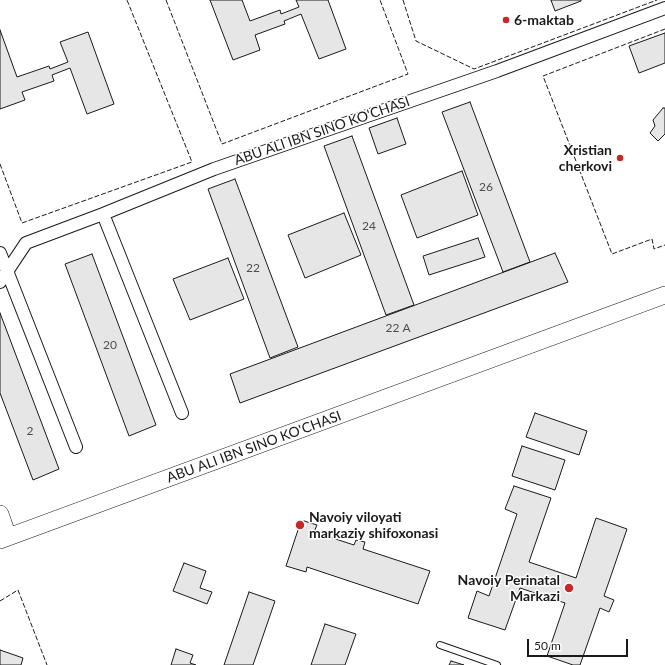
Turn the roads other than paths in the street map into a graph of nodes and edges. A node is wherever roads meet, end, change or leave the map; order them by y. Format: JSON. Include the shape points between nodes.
{"nodes":[{"id":1,"x":665,"y":8,"type":"edge"},
{"id":2,"x":103,"y":214,"type":"junction"},
{"id":3,"x":0,"y":253,"type":"edge"},
{"id":4,"x":4,"y":278,"type":"edge"},
{"id":5,"x":665,"y":283,"type":"edge"},
{"id":6,"x":665,"y":294,"type":"edge"},
{"id":7,"x":182,"y":413,"type":"dead end"},
{"id":8,"x":76,"y":447,"type":"dead end"},
{"id":9,"x":2,"y":530,"type":"edge"},
{"id":10,"x":440,"y":645,"type":"dead end"},
{"id":11,"x":498,"y":665,"type":"edge"}],
"edges":[{"from":1,"to":2,"type":"street","name":"ABU ALI IBN SINO KO'CHASI","via":[[497,71],[214,169]]},
{"from":2,"to":4,"type":"street","name":"ABU ALI IBN SINO KO'CHASI","via":[[26,243]]},
{"from":2,"to":7,"type":"street"},
{"from":3,"to":4,"type":"street"},
{"from":4,"to":8,"type":"street"},
{"from":5,"to":9,"type":"street","name":"ABU ALI IBN SINO KO'CHASI"},
{"from":6,"to":9,"type":"street","name":"ABU ALI IBN SINO KO'CHASI"},
{"from":10,"to":11,"type":"lane"}]}
